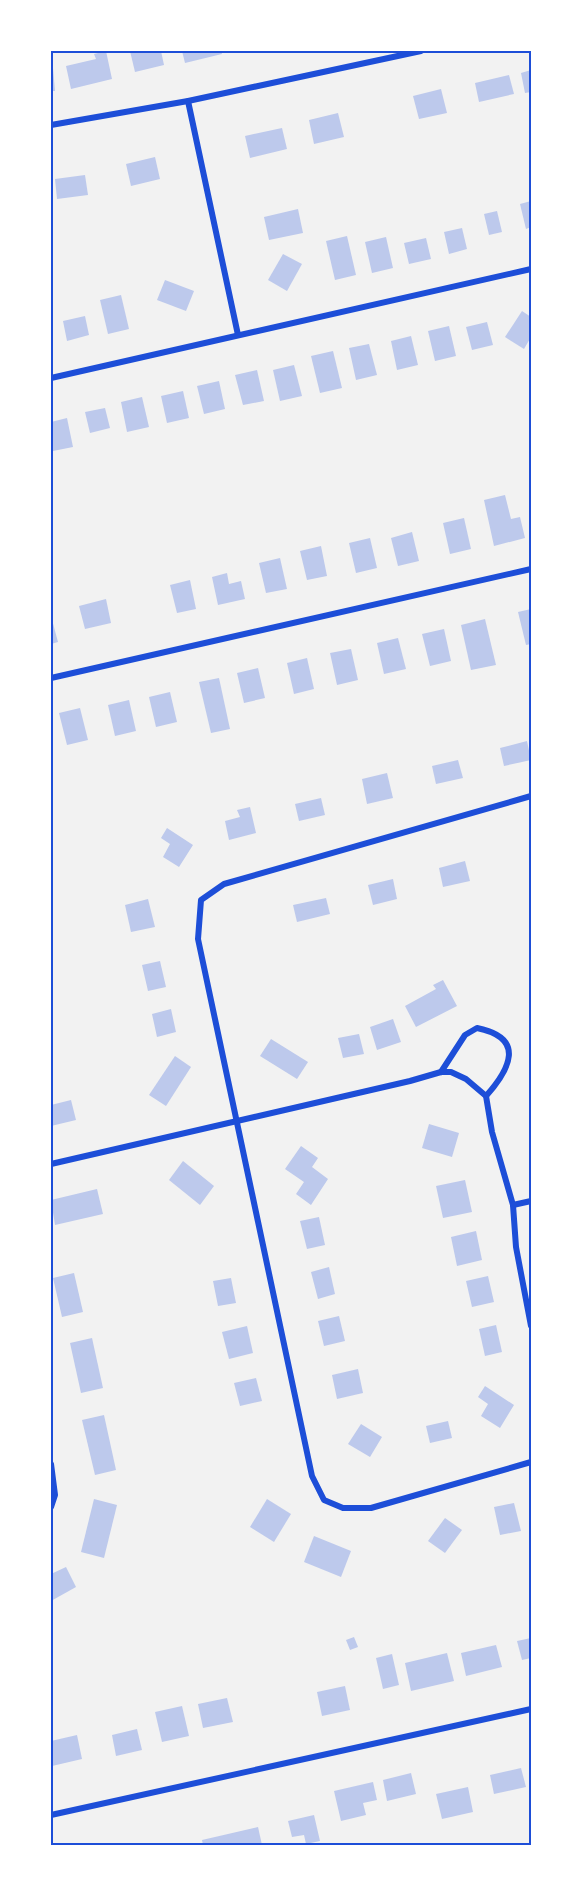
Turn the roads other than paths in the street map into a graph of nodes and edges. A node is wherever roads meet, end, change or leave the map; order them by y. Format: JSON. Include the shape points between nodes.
{"nodes":[{"id":1,"x":421,"y":51,"type":"edge"},
{"id":2,"x":188,"y":101,"type":"junction"},
{"id":3,"x":51,"y":125,"type":"edge"},
{"id":4,"x":531,"y":269,"type":"edge"},
{"id":5,"x":238,"y":335,"type":"junction"},
{"id":6,"x":51,"y":378,"type":"edge"},
{"id":7,"x":531,"y":569,"type":"edge"},
{"id":8,"x":51,"y":678,"type":"edge"},
{"id":9,"x":531,"y":796,"type":"edge"},
{"id":10,"x":441,"y":1072,"type":"junction"},
{"id":11,"x":486,"y":1095,"type":"junction"},
{"id":12,"x":236,"y":1122,"type":"junction"},
{"id":13,"x":51,"y":1164,"type":"edge"},
{"id":14,"x":531,"y":1201,"type":"edge"},
{"id":15,"x":513,"y":1205,"type":"junction"},
{"id":16,"x":531,"y":1326,"type":"edge"},
{"id":17,"x":531,"y":1462,"type":"edge"},
{"id":18,"x":51,"y":1464,"type":"edge"},
{"id":19,"x":51,"y":1507,"type":"edge"},
{"id":20,"x":531,"y":1709,"type":"edge"},
{"id":21,"x":51,"y":1815,"type":"edge"}],
"edges":[{"from":1,"to":2,"type":"street"},
{"from":2,"to":3,"type":"street"},
{"from":2,"to":5,"type":"street"},
{"from":4,"to":5,"type":"street"},
{"from":5,"to":6,"type":"street"},
{"from":7,"to":8,"type":"street"},
{"from":9,"to":12,"type":"street","via":[[224,884],[201,900],[198,939]]},
{"from":10,"to":11,"type":"street","via":[[466,1079]]},
{"from":10,"to":11,"type":"street","via":[[465,1035],[477,1028],[491,1031],[508,1048],[509,1060],[504,1074]]},
{"from":10,"to":12,"type":"street"},
{"from":11,"to":15,"type":"street"},
{"from":12,"to":13,"type":"street"},
{"from":12,"to":17,"type":"street","via":[[312,1476],[324,1500],[343,1508],[371,1508]]},
{"from":14,"to":15,"type":"street"},
{"from":15,"to":16,"type":"street","via":[[516,1247]]},
{"from":18,"to":19,"type":"street","via":[[55,1495]]},
{"from":20,"to":21,"type":"street"}]}
